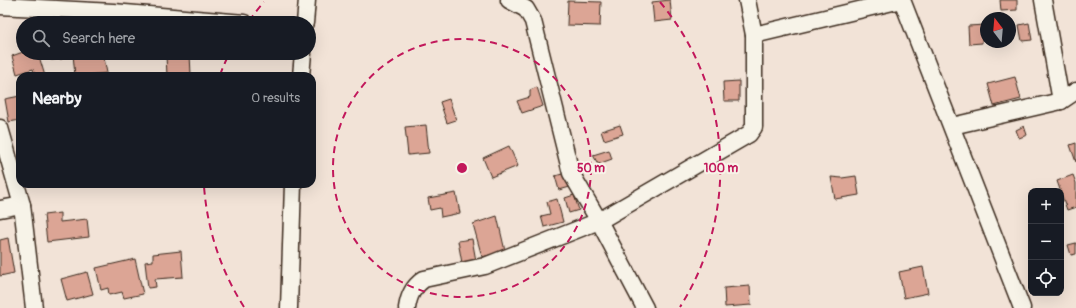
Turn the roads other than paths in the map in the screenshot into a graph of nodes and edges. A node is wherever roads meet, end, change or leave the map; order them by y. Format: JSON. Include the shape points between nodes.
{"nodes":[{"id":1,"x":307,"y":0,"type":"edge"},
{"id":2,"x":509,"y":0,"type":"edge"},
{"id":3,"x":746,"y":0,"type":"edge"},
{"id":4,"x":901,"y":0,"type":"edge"},
{"id":5,"x":1043,"y":0,"type":"edge"},
{"id":6,"x":0,"y":6,"type":"edge"},
{"id":7,"x":161,"y":16,"type":"edge"},
{"id":8,"x":306,"y":16,"type":"edge"},
{"id":9,"x":754,"y":35,"type":"junction"},
{"id":10,"x":302,"y":60,"type":"edge"},
{"id":11,"x":301,"y":72,"type":"edge"},
{"id":12,"x":1076,"y":91,"type":"edge"},
{"id":13,"x":1061,"y":101,"type":"junction"},
{"id":14,"x":952,"y":126,"type":"junction"},
{"id":15,"x":0,"y":128,"type":"edge"},
{"id":16,"x":16,"y":184,"type":"edge"},
{"id":17,"x":17,"y":188,"type":"edge"},
{"id":18,"x":294,"y":188,"type":"edge"},
{"id":19,"x":22,"y":205,"type":"junction"},
{"id":20,"x":0,"y":209,"type":"edge"},
{"id":21,"x":599,"y":221,"type":"junction"},
{"id":22,"x":34,"y":308,"type":"edge"},
{"id":23,"x":289,"y":308,"type":"edge"},
{"id":24,"x":406,"y":308,"type":"edge"},
{"id":25,"x":645,"y":308,"type":"edge"},
{"id":26,"x":1022,"y":308,"type":"edge"}],
"edges":[{"from":1,"to":8,"type":"street"},
{"from":2,"to":21,"type":"street","via":[[526,10],[533,21],[568,166]]},
{"from":3,"to":9,"type":"street"},
{"from":4,"to":9,"type":"street"},
{"from":4,"to":14,"type":"street"},
{"from":5,"to":13,"type":"street"},
{"from":6,"to":7,"type":"street"},
{"from":9,"to":21,"type":"street","via":[[754,127],[749,134]]},
{"from":10,"to":11,"type":"street"},
{"from":12,"to":13,"type":"street"},
{"from":13,"to":14,"type":"street"},
{"from":14,"to":26,"type":"street"},
{"from":15,"to":16,"type":"street"},
{"from":17,"to":19,"type":"street"},
{"from":18,"to":23,"type":"street"},
{"from":19,"to":20,"type":"street"},
{"from":19,"to":22,"type":"street"},
{"from":21,"to":24,"type":"street","via":[[484,266],[424,279],[409,295]]},
{"from":21,"to":25,"type":"street"}]}
